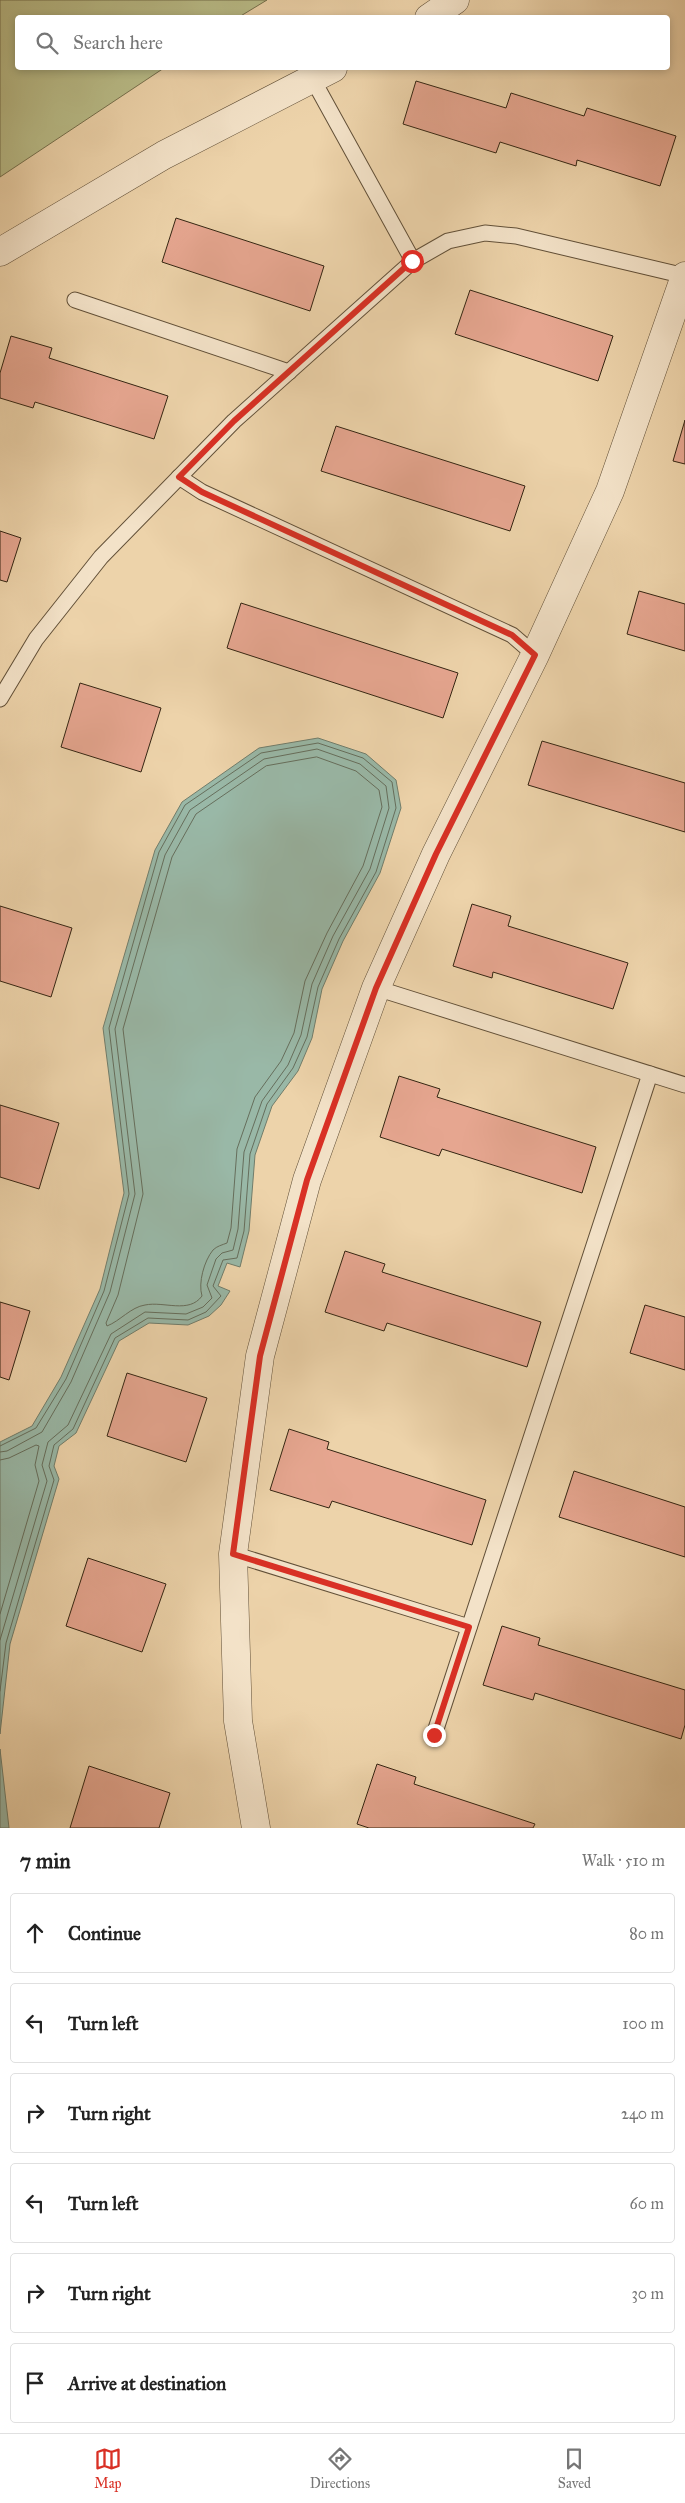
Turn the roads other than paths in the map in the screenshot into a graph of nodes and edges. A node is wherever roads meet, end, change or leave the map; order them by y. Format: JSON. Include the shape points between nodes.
{"nodes":[{"id":1,"x":455,"y":0,"type":"edge"},
{"id":2,"x":433,"y":15,"type":"edge"},
{"id":3,"x":323,"y":73,"type":"edge"},
{"id":4,"x":0,"y":252,"type":"edge"},
{"id":5,"x":412,"y":261,"type":"junction"},
{"id":6,"x":685,"y":276,"type":"edge"},
{"id":7,"x":75,"y":300,"type":"dead end"},
{"id":8,"x":289,"y":372,"type":"junction"},
{"id":9,"x":179,"y":477,"type":"junction"},
{"id":10,"x":535,"y":655,"type":"junction"},
{"id":11,"x":0,"y":699,"type":"edge"},
{"id":12,"x":376,"y":988,"type":"junction"},
{"id":13,"x":650,"y":1074,"type":"junction"},
{"id":14,"x":685,"y":1085,"type":"edge"},
{"id":15,"x":233,"y":1554,"type":"junction"},
{"id":16,"x":469,"y":1627,"type":"junction"},
{"id":17,"x":434,"y":1735,"type":"dead end"},
{"id":18,"x":256,"y":1828,"type":"edge"}],
"edges":[{"from":1,"to":2,"type":"street"},
{"from":3,"to":4,"type":"street","via":[[164,155]]},
{"from":3,"to":5,"type":"lane"},
{"from":5,"to":6,"type":"lane","via":[[448,241],[485,233],[516,236]]},
{"from":5,"to":8,"type":"lane"},
{"from":6,"to":10,"type":"street","via":[[610,491]]},
{"from":7,"to":8,"type":"lane"},
{"from":8,"to":9,"type":"lane","via":[[234,421]]},
{"from":9,"to":10,"type":"lane","via":[[202,492],[512,635]]},
{"from":9,"to":11,"type":"lane","via":[[101,557],[36,639]]},
{"from":10,"to":12,"type":"street","via":[[436,854]]},
{"from":12,"to":13,"type":"lane"},
{"from":12,"to":15,"type":"street","via":[[307,1180],[260,1356]]},
{"from":13,"to":14,"type":"lane"},
{"from":13,"to":16,"type":"lane"},
{"from":15,"to":16,"type":"lane"},
{"from":15,"to":18,"type":"street","via":[[238,1721]]},
{"from":16,"to":17,"type":"lane"}]}
